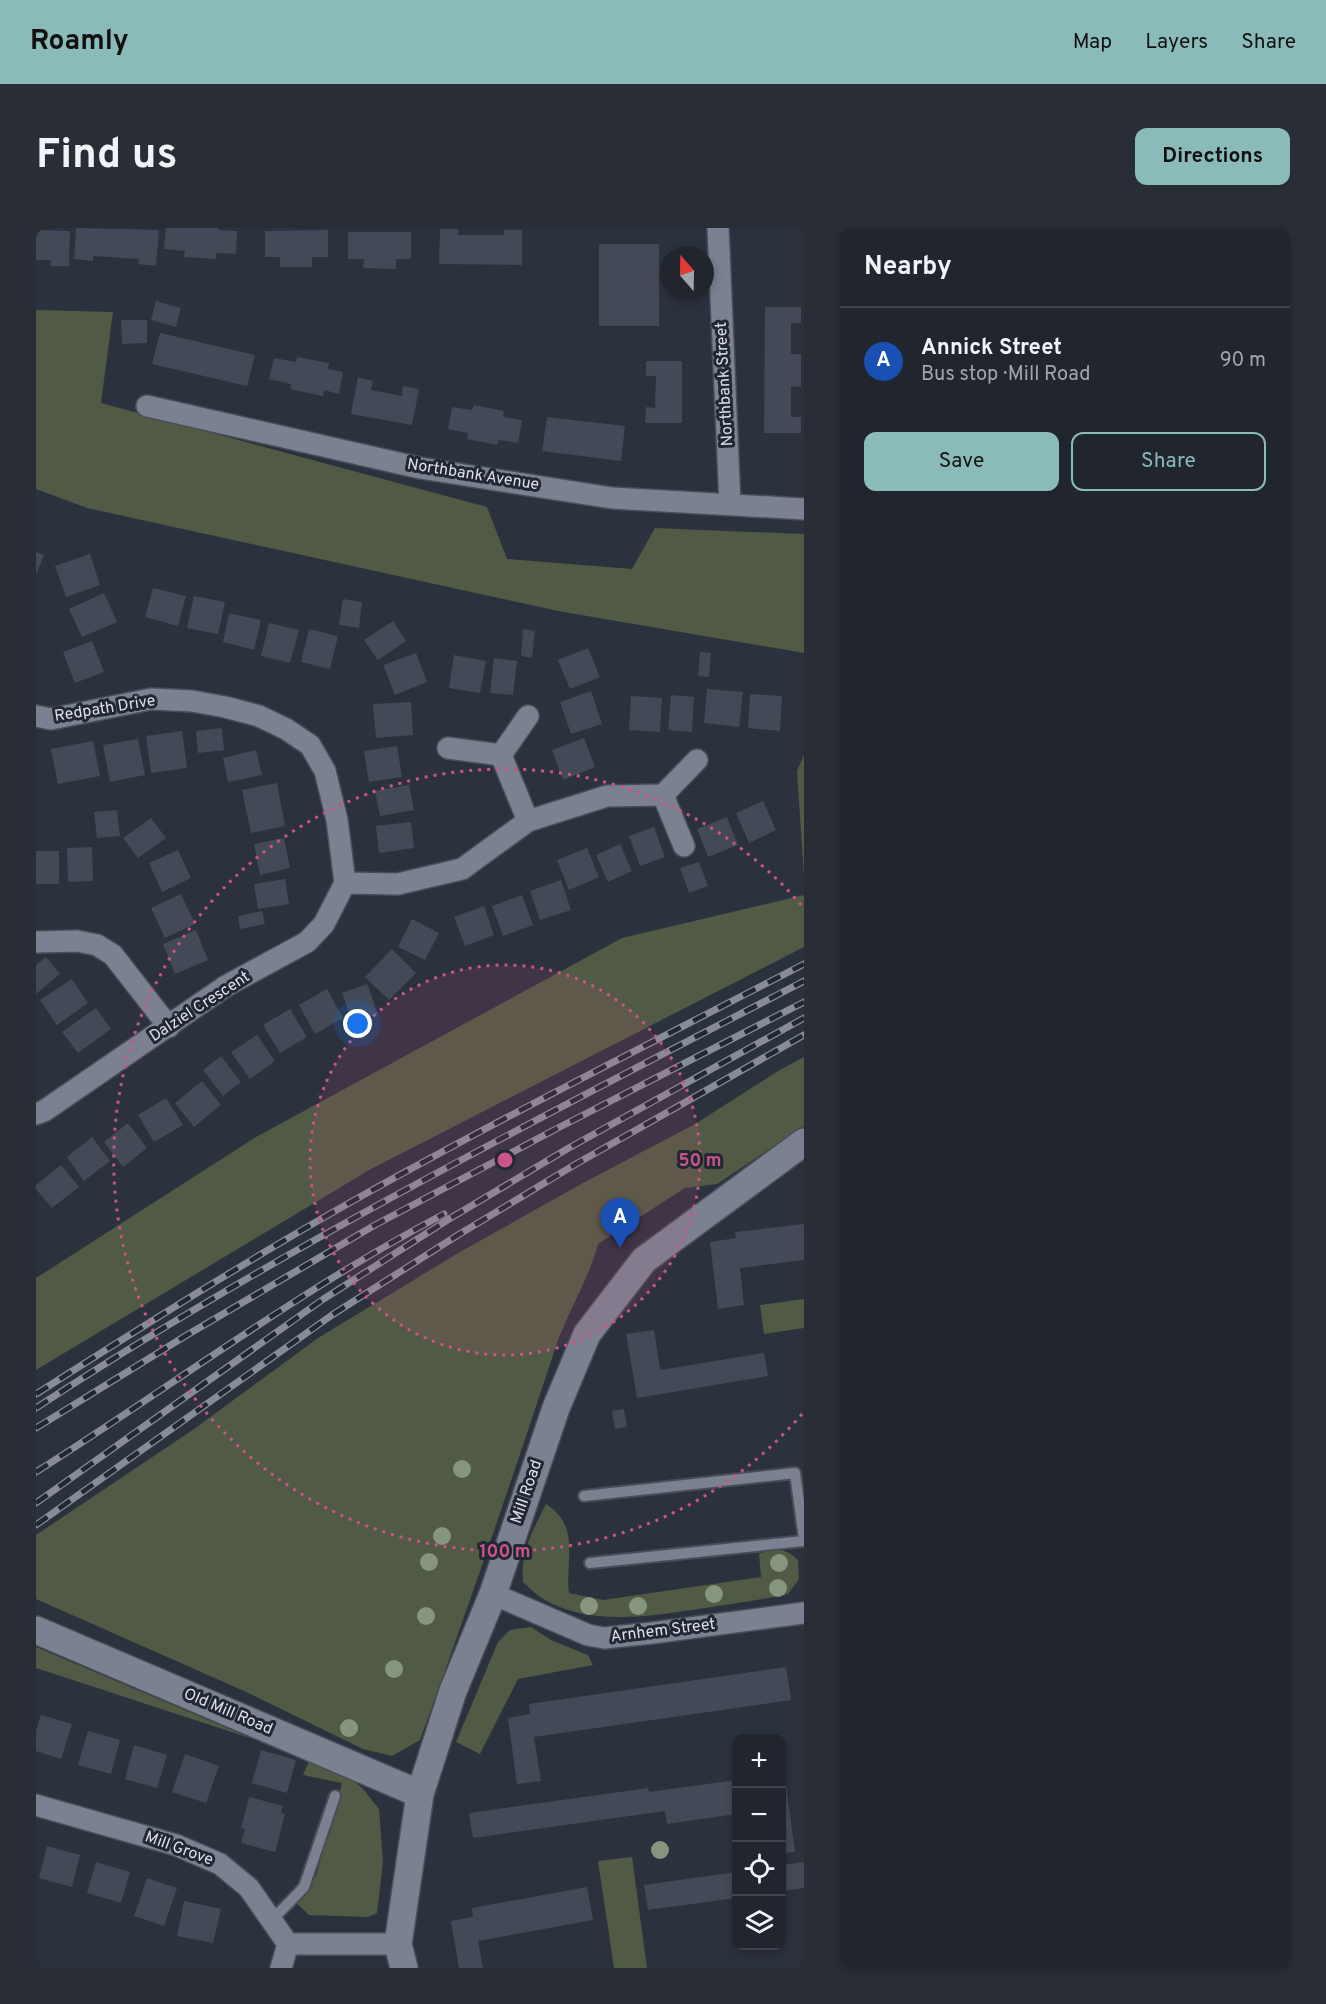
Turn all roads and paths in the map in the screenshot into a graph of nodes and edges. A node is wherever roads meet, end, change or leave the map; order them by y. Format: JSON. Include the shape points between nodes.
{"nodes":[{"id":1,"x":718,"y":228,"type":"edge"},
{"id":2,"x":147,"y":406,"type":"dead end"},
{"id":3,"x":730,"y":504,"type":"junction"},
{"id":4,"x":804,"y":510,"type":"edge"},
{"id":5,"x":36,"y":716,"type":"edge"},
{"id":6,"x":528,"y":716,"type":"dead end"},
{"id":7,"x":448,"y":748,"type":"dead end"},
{"id":8,"x":501,"y":755,"type":"junction"},
{"id":9,"x":697,"y":760,"type":"dead end"},
{"id":10,"x":663,"y":795,"type":"junction"},
{"id":11,"x":528,"y":821,"type":"junction"},
{"id":12,"x":684,"y":846,"type":"dead end"},
{"id":13,"x":345,"y":883,"type":"junction"},
{"id":14,"x":36,"y":942,"type":"edge"},
{"id":15,"x":169,"y":1027,"type":"junction"},
{"id":16,"x":36,"y":1114,"type":"edge"},
{"id":17,"x":804,"y":1142,"type":"edge"},
{"id":18,"x":584,"y":1496,"type":"dead end"},
{"id":19,"x":804,"y":1540,"type":"edge"},
{"id":20,"x":590,"y":1563,"type":"dead end"},
{"id":21,"x":493,"y":1594,"type":"junction"},
{"id":22,"x":804,"y":1612,"type":"edge"},
{"id":23,"x":36,"y":1630,"type":"edge"},
{"id":24,"x":420,"y":1794,"type":"junction"},
{"id":25,"x":335,"y":1796,"type":"dead end"},
{"id":26,"x":36,"y":1805,"type":"edge"},
{"id":27,"x":273,"y":1919,"type":"junction"},
{"id":28,"x":288,"y":1944,"type":"junction"},
{"id":29,"x":401,"y":1956,"type":"edge"},
{"id":30,"x":281,"y":1968,"type":"edge"}],
"edges":[{"from":1,"to":3,"type":"street","name":"Northbank Street"},
{"from":2,"to":3,"type":"street","name":"Northbank Avenue","via":[[420,468],[612,498]]},
{"from":3,"to":4,"type":"street","name":"Northbank Avenue"},
{"from":5,"to":13,"type":"street","name":"Redpath Drive","via":[[51,719],[152,699],[192,701],[259,716],[286,729],[310,746],[325,771],[337,820]]},
{"from":6,"to":8,"type":"street"},
{"from":7,"to":8,"type":"street"},
{"from":8,"to":11,"type":"street"},
{"from":9,"to":10,"type":"street"},
{"from":10,"to":11,"type":"street","via":[[607,796]]},
{"from":10,"to":12,"type":"street"},
{"from":11,"to":13,"type":"street","via":[[462,869],[398,884]]},
{"from":13,"to":15,"type":"street","name":"Dalziel Crescent","via":[[324,924],[307,942],[226,986]]},
{"from":14,"to":15,"type":"street","via":[[77,941],[97,945],[113,955]]},
{"from":15,"to":16,"type":"street","name":"Dalziel Crescent"},
{"from":17,"to":21,"type":"street","name":"Mill Road","via":[[644,1260],[587,1334],[556,1408]]},
{"from":18,"to":19,"type":"lane","via":[[795,1473]]},
{"from":19,"to":20,"type":"lane"},
{"from":21,"to":22,"type":"street","name":"Arnhem Street","via":[[603,1638]]},
{"from":21,"to":24,"type":"street","name":"Mill Road","via":[[453,1691]]},
{"from":23,"to":24,"type":"street","name":"Old Mill Road"},
{"from":24,"to":29,"type":"street","name":"Mill Road"},
{"from":25,"to":27,"type":"lane","via":[[304,1887]]},
{"from":26,"to":27,"type":"street","name":"Mill Grove","via":[[176,1845],[220,1864],[249,1888]]},
{"from":27,"to":28,"type":"street","name":"Mill Grove"},
{"from":28,"to":29,"type":"street"},
{"from":28,"to":30,"type":"street"}]}
